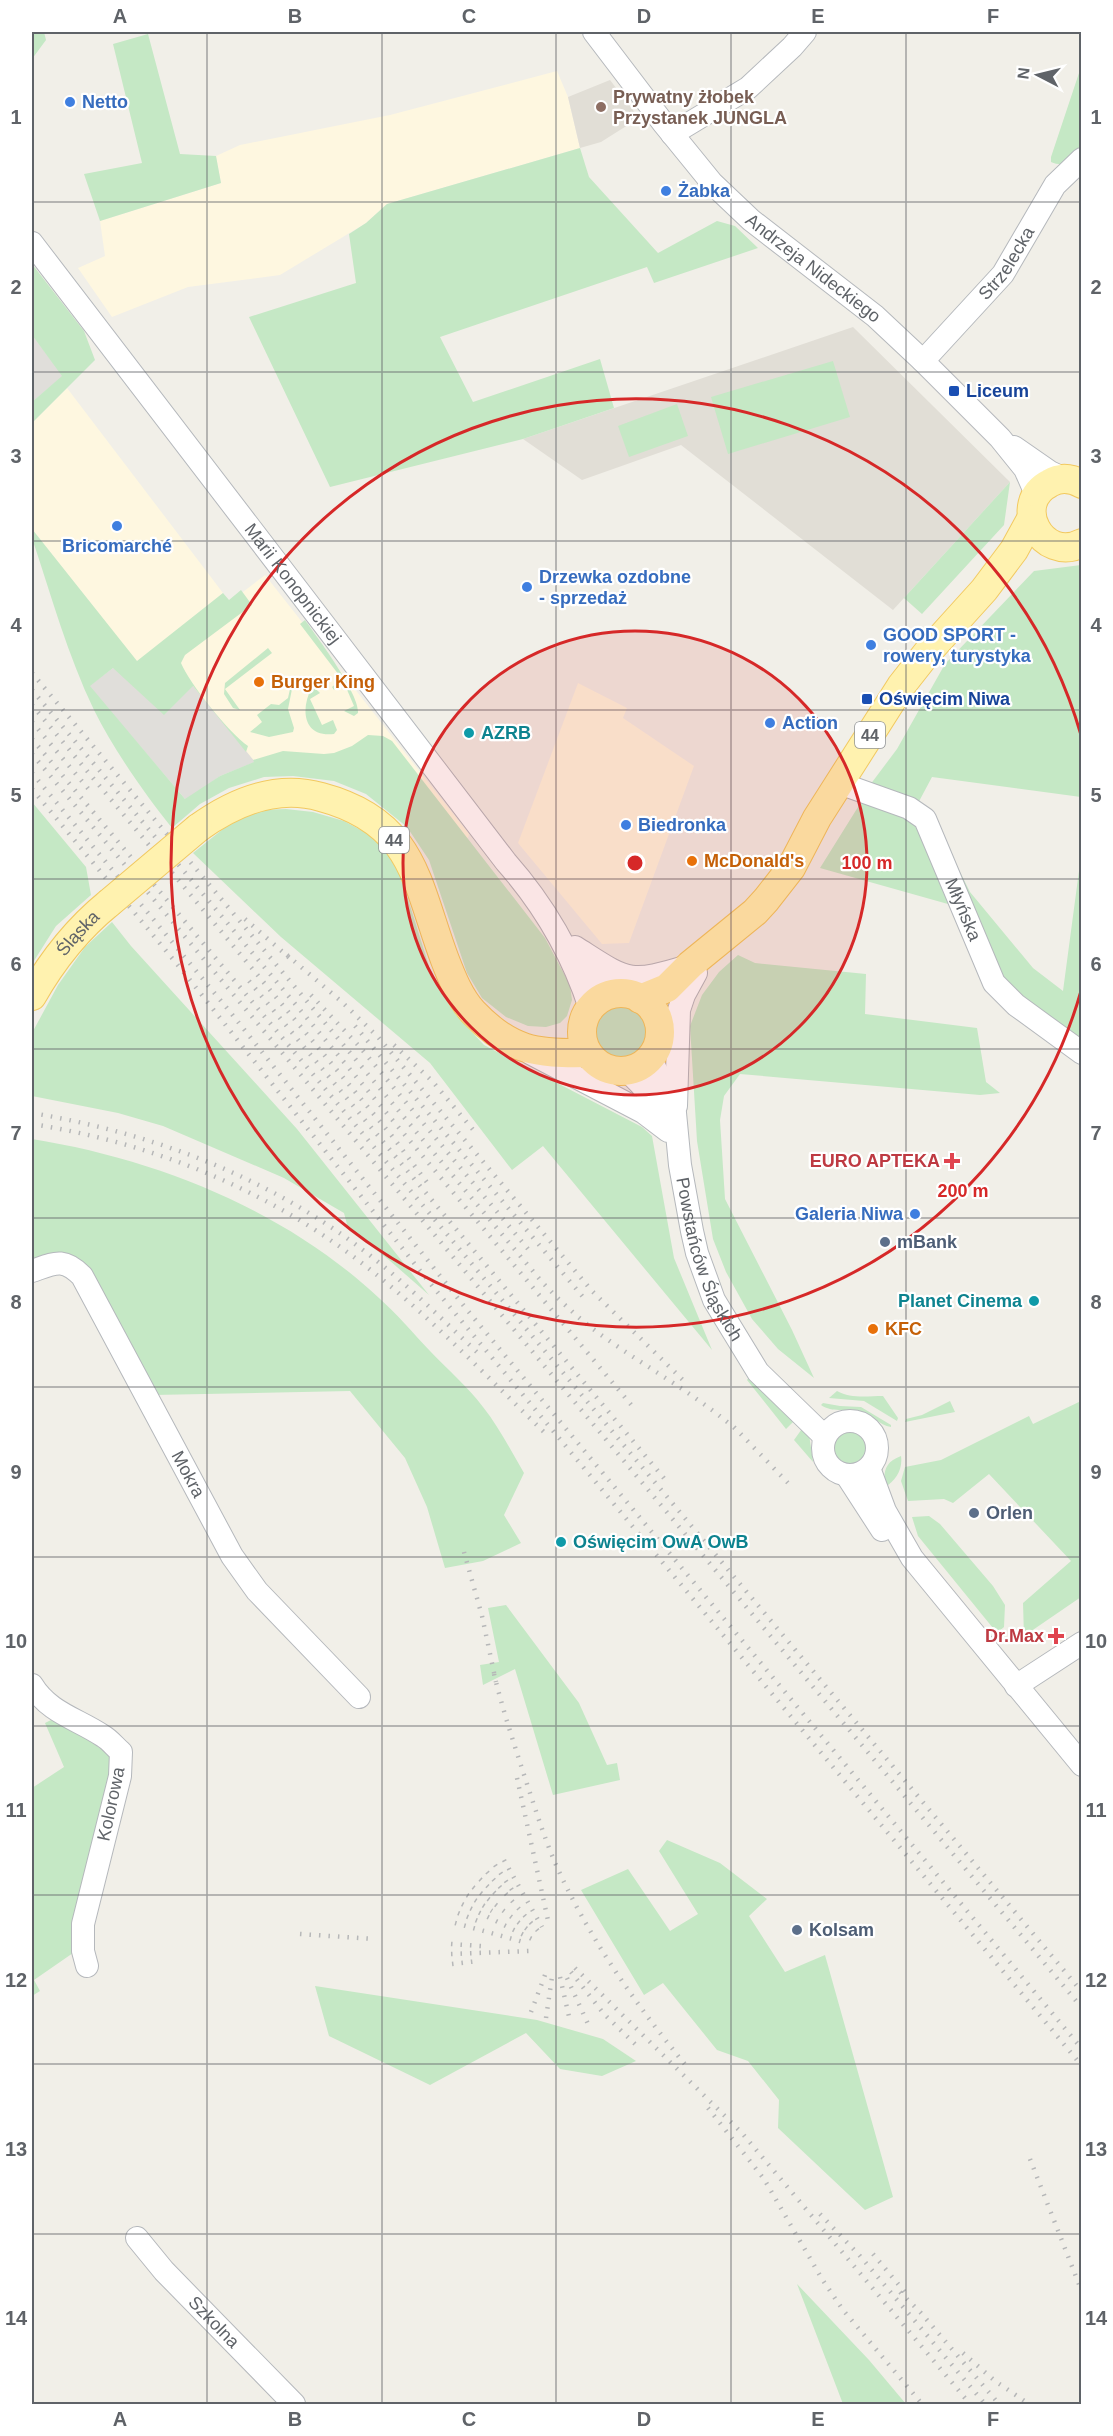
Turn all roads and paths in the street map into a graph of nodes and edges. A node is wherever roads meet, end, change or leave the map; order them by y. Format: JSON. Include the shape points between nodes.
{"nodes":[{"id":1,"x":594,"y":32,"type":"edge"},
{"id":2,"x":805,"y":32,"type":"edge"},
{"id":3,"x":672,"y":134,"type":"junction"},
{"id":4,"x":1082,"y":159,"type":"edge"},
{"id":5,"x":32,"y":243,"type":"edge"},
{"id":6,"x":923,"y":361,"type":"junction"},
{"id":7,"x":1000,"y":438,"type":"junction"},
{"id":8,"x":1077,"y":482,"type":"edge"},
{"id":9,"x":1034,"y":507,"type":"junction"},
{"id":10,"x":1073,"y":545,"type":"edge"},
{"id":11,"x":984,"y":590,"type":"junction"},
{"id":12,"x":839,"y":783,"type":"junction"},
{"id":13,"x":554,"y":925,"type":"junction"},
{"id":14,"x":575,"y":947,"type":"junction"},
{"id":15,"x":699,"y":963,"type":"junction"},
{"id":16,"x":32,"y":996,"type":"edge"},
{"id":17,"x":648,"y":1009,"type":"junction"},
{"id":18,"x":593,"y":1021,"type":"junction"},
{"id":19,"x":493,"y":1030,"type":"junction"},
{"id":20,"x":521,"y":1048,"type":"junction"},
{"id":21,"x":1082,"y":1053,"type":"edge"},
{"id":22,"x":639,"y":1064,"type":"junction"},
{"id":23,"x":671,"y":1122,"type":"junction"},
{"id":24,"x":32,"y":1271,"type":"edge"},
{"id":25,"x":830,"y":1431,"type":"junction"},
{"id":26,"x":869,"y":1468,"type":"junction"},
{"id":27,"x":847,"y":1476,"type":"junction"},
{"id":28,"x":912,"y":1558,"type":"junction"},
{"id":29,"x":1082,"y":1642,"type":"edge"},
{"id":30,"x":32,"y":1685,"type":"edge"},
{"id":31,"x":1016,"y":1686,"type":"junction"},
{"id":32,"x":359,"y":1697,"type":"dead end"},
{"id":33,"x":1082,"y":1765,"type":"edge"},
{"id":34,"x":87,"y":1966,"type":"dead end"},
{"id":35,"x":137,"y":2238,"type":"dead end"},
{"id":36,"x":294,"y":2404,"type":"edge"}],
"edges":[{"from":1,"to":3,"type":"street","name":"Andrzeja Nideckiego"},
{"from":2,"to":3,"type":"street","via":[[748,88]]},
{"from":3,"to":6,"type":"street","name":"Andrzeja Nideckiego","via":[[731,203],[855,300]]},
{"from":4,"to":6,"type":"street","name":"Strzelecka","via":[[1054,185],[1002,274]]},
{"from":5,"to":13,"type":"street","name":"Marii Konopnickiej"},
{"from":6,"to":7,"type":"street","name":"Andrzeja Nideckiego"},
{"from":7,"to":8,"type":"street","name":"Andrzeja Nideckiego","via":[[1050,472]]},
{"from":7,"to":9,"type":"street","name":"Andrzeja Nideckiego","via":[[1025,469]]},
{"from":8,"to":9,"type":"main road","via":[[1054,481],[1044,486]]},
{"from":9,"to":10,"type":"main road","number":"44","via":[[1035,530],[1042,538]]},
{"from":9,"to":11,"type":"main road","number":"44","via":[[1014,550]]},
{"from":10,"to":11,"type":"main road","number":"44","via":[[1024,560]]},
{"from":11,"to":12,"type":"main road","number":"44","via":[[901,686]]},
{"from":12,"to":15,"type":"main road","number":"44","via":[[791,868],[755,912]]},
{"from":12,"to":21,"type":"street","name":"Młyńska","via":[[909,808],[925,819],[994,983],[1016,1005]]},
{"from":13,"to":14,"type":"street","name":"Marii Konopnickiej"},
{"from":13,"to":18,"type":"street","name":"Marii Konopnickiej","via":[[583,986]]},
{"from":14,"to":15,"type":"street","via":[[610,970],[627,976],[654,977]]},
{"from":14,"to":18,"type":"street","name":"Marii Konopnickiej"},
{"from":15,"to":17,"type":"main road","number":"44"},
{"from":15,"to":23,"type":"street","via":[[679,1011]]},
{"from":16,"to":19,"type":"main road","name":"Śląska","number":"44","bridge":true,"via":[[71,940],[198,828],[249,799],[282,793],[313,794],[361,812],[403,850],[425,896],[453,981],[471,1010]]},
{"from":17,"to":18,"type":"main road","number":"44","via":[[621,993]]},
{"from":17,"to":22,"type":"main road","via":[[660,1033],[657,1046]]},
{"from":18,"to":19,"type":"main road","number":"44","via":[[554,1040]]},
{"from":18,"to":20,"type":"main road","number":"44","via":[[557,1053]]},
{"from":18,"to":22,"type":"main road","via":[[595,1061],[604,1068]]},
{"from":19,"to":20,"type":"main road","number":"44"},
{"from":20,"to":23,"type":"street","via":[[643,1112]]},
{"from":22,"to":23,"type":"street","name":"Powstańców Śląskich","via":[[641,1083]]},
{"from":23,"to":25,"type":"street","name":"Powstańców Śląskich","via":[[692,1231],[724,1319],[744,1348]]},
{"from":24,"to":32,"type":"street","name":"Mokra","via":[[60,1262],[72,1266],[82,1276],[232,1556],[257,1591]]},
{"from":25,"to":26,"type":"street","via":[[852,1421],[868,1428],[878,1447]]},
{"from":25,"to":27,"type":"street","via":[[823,1444],[825,1460],[835,1472]]},
{"from":26,"to":27,"type":"street"},
{"from":26,"to":28,"type":"street","via":[[885,1511]]},
{"from":27,"to":28,"type":"street","via":[[880,1528]]},
{"from":28,"to":31,"type":"street"},
{"from":29,"to":31,"type":"street"},
{"from":30,"to":34,"type":"street","name":"Kolorowa","via":[[40,1699],[105,1737],[121,1752],[120,1776],[83,1923]]},
{"from":31,"to":33,"type":"street"},
{"from":35,"to":36,"type":"street","name":"Szkolna","via":[[164,2271]]}]}
